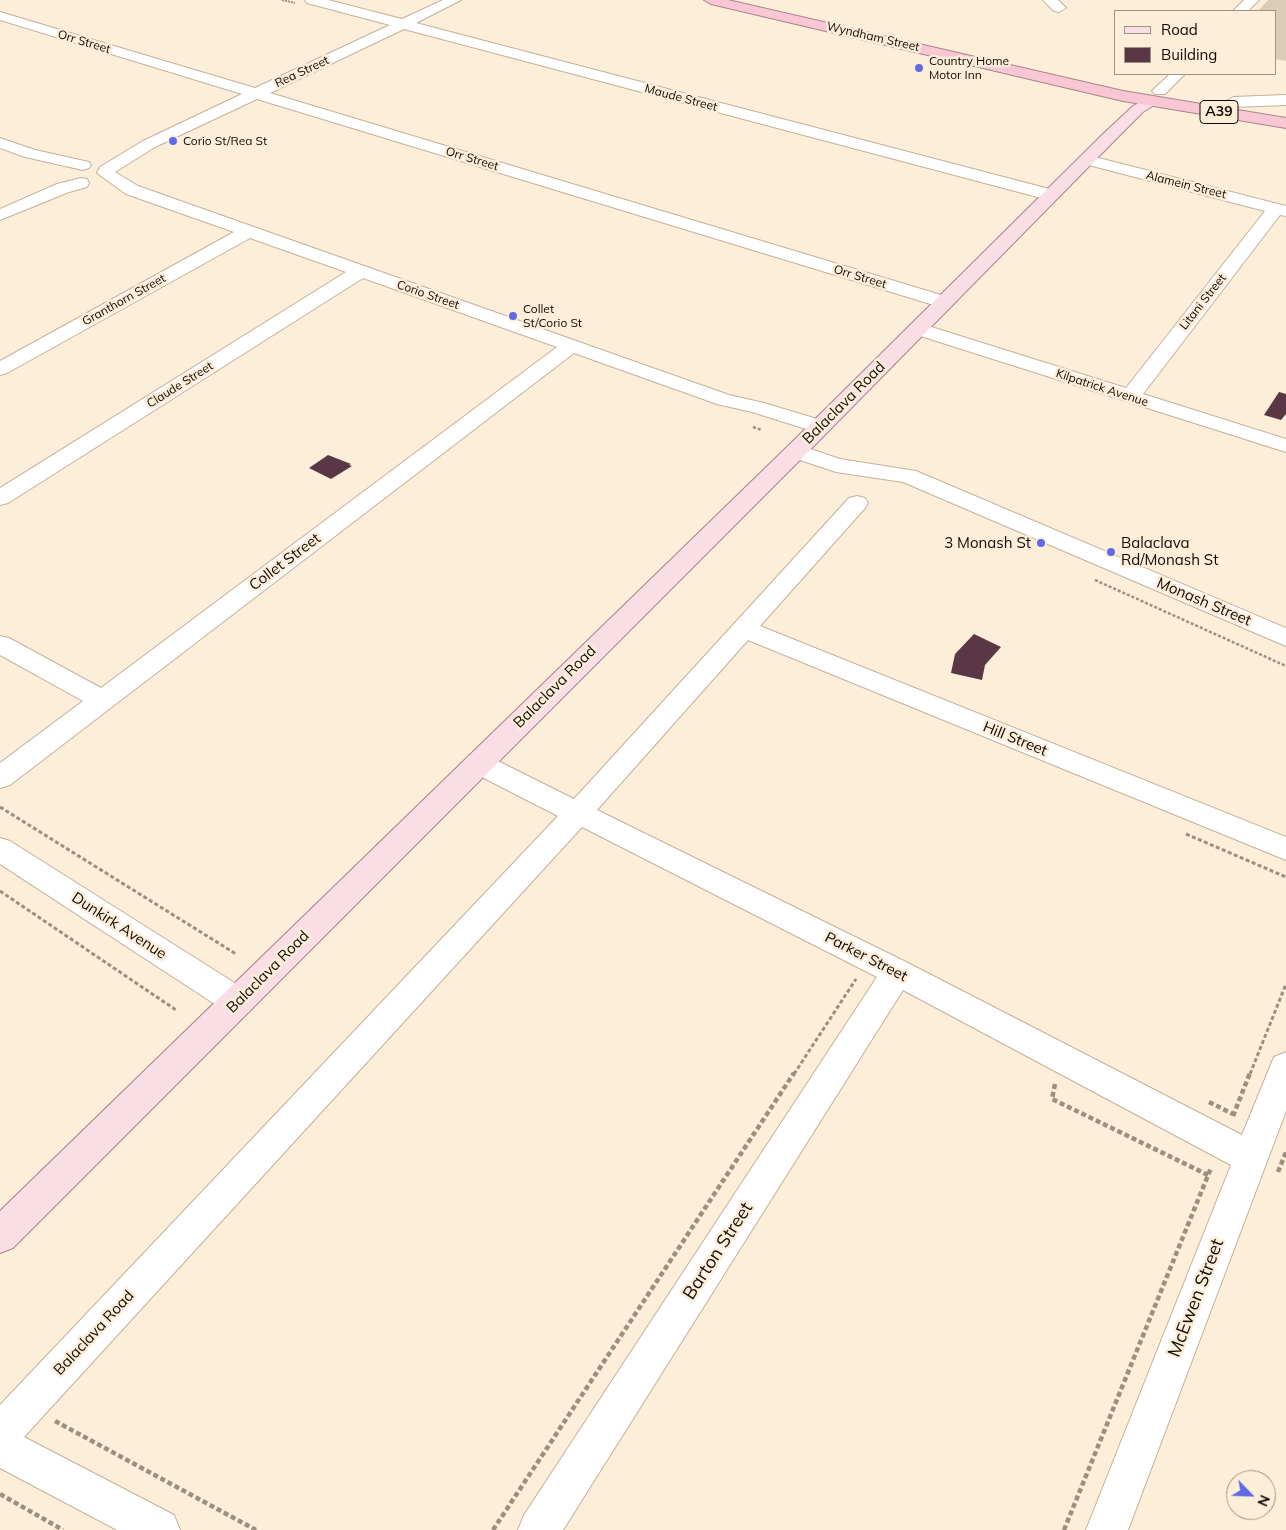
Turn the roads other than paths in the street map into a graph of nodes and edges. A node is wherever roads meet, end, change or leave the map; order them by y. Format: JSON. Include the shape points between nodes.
{"nodes":[{"id":1,"x":312,"y":0,"type":"edge"},
{"id":2,"x":454,"y":0,"type":"edge"},
{"id":3,"x":711,"y":0,"type":"edge"},
{"id":4,"x":743,"y":0,"type":"edge"},
{"id":5,"x":1252,"y":0,"type":"edge"},
{"id":6,"x":1241,"y":10,"type":"edge"},
{"id":7,"x":0,"y":16,"type":"edge"},
{"id":8,"x":404,"y":24,"type":"junction"},
{"id":9,"x":1177,"y":75,"type":"edge"},
{"id":10,"x":255,"y":93,"type":"junction"},
{"id":11,"x":1156,"y":96,"type":"junction"},
{"id":12,"x":1286,"y":100,"type":"edge"},
{"id":13,"x":1233,"y":102,"type":"junction"},
{"id":14,"x":1286,"y":109,"type":"edge"},
{"id":15,"x":1286,"y":123,"type":"edge"},
{"id":16,"x":0,"y":143,"type":"edge"},
{"id":17,"x":149,"y":144,"type":"junction"},
{"id":18,"x":31,"y":154,"type":"junction"},
{"id":19,"x":1087,"y":160,"type":"junction"},
{"id":20,"x":86,"y":165,"type":"junction"},
{"id":21,"x":105,"y":172,"type":"junction"},
{"id":22,"x":63,"y":176,"type":"junction"},
{"id":23,"x":84,"y":183,"type":"junction"},
{"id":24,"x":132,"y":190,"type":"junction"},
{"id":25,"x":1051,"y":195,"type":"junction"},
{"id":26,"x":24,"y":204,"type":"junction"},
{"id":27,"x":1281,"y":210,"type":"edge"},
{"id":28,"x":0,"y":215,"type":"edge"},
{"id":29,"x":248,"y":232,"type":"junction"},
{"id":30,"x":361,"y":272,"type":"junction"},
{"id":31,"x":944,"y":302,"type":"junction"},
{"id":32,"x":918,"y":329,"type":"junction"},
{"id":33,"x":571,"y":346,"type":"junction"},
{"id":34,"x":0,"y":369,"type":"edge"},
{"id":35,"x":1130,"y":397,"type":"junction"},
{"id":36,"x":802,"y":444,"type":"junction"},
{"id":37,"x":1286,"y":446,"type":"edge"},
{"id":38,"x":0,"y":498,"type":"edge"},
{"id":39,"x":857,"y":503,"type":"dead end"},
{"id":40,"x":744,"y":629,"type":"junction"},
{"id":41,"x":1286,"y":638,"type":"edge"},
{"id":42,"x":0,"y":644,"type":"edge"},
{"id":43,"x":102,"y":700,"type":"junction"},
{"id":44,"x":478,"y":763,"type":"junction"},
{"id":45,"x":0,"y":778,"type":"edge"},
{"id":46,"x":578,"y":813,"type":"junction"},
{"id":47,"x":0,"y":849,"type":"edge"},
{"id":48,"x":1286,"y":849,"type":"edge"},
{"id":49,"x":897,"y":972,"type":"junction"},
{"id":50,"x":238,"y":1002,"type":"junction"},
{"id":51,"x":1286,"y":1067,"type":"edge"},
{"id":52,"x":1236,"y":1149,"type":"junction"},
{"id":53,"x":0,"y":1236,"type":"edge"},
{"id":54,"x":0,"y":1434,"type":"edge"},
{"id":55,"x":0,"y":1446,"type":"edge"},
{"id":56,"x":159,"y":1530,"type":"edge"},
{"id":57,"x":539,"y":1530,"type":"edge"},
{"id":58,"x":1107,"y":1530,"type":"edge"}],
"edges":[{"from":1,"to":8,"type":"street","name":"Maude Street"},
{"from":2,"to":8,"type":"street","name":"Rea Street"},
{"from":3,"to":11,"type":"highway","name":"Wyndham Street","number":"A39"},
{"from":4,"to":11,"type":"highway","name":"Wyndham Street","number":"A39"},
{"from":5,"to":6,"type":"street"},
{"from":7,"to":10,"type":"street","name":"Orr Street"},
{"from":8,"to":10,"type":"street","name":"Rea Street"},
{"from":8,"to":25,"type":"street","name":"Maude Street"},
{"from":9,"to":11,"type":"street"},
{"from":10,"to":17,"type":"street","name":"Rea Street"},
{"from":10,"to":31,"type":"street","name":"Orr Street"},
{"from":11,"to":13,"type":"highway","number":"A39"},
{"from":11,"to":15,"type":"highway","number":"A39"},
{"from":11,"to":19,"type":"main road","name":"Balaclava Road","via":[[1138,109]]},
{"from":12,"to":13,"type":"street"},
{"from":13,"to":14,"type":"highway","number":"A39"},
{"from":16,"to":18,"type":"street"},
{"from":17,"to":20,"type":"street","name":"Rea Street"},
{"from":17,"to":21,"type":"street","name":"Rea Street"},
{"from":18,"to":20,"type":"street"},
{"from":18,"to":22,"type":"street"},
{"from":19,"to":25,"type":"main road","name":"Balaclava Road"},
{"from":19,"to":27,"type":"street","name":"Alamein Street"},
{"from":20,"to":21,"type":"street","name":"Corio Street","via":[[101,166]]},
{"from":20,"to":22,"type":"street","name":"Rea Street","via":[[71,168]]},
{"from":21,"to":23,"type":"street","name":"Rea Street"},
{"from":21,"to":24,"type":"street","name":"Corio Street"},
{"from":22,"to":23,"type":"street","name":"Corio Street","via":[[69,182]]},
{"from":22,"to":26,"type":"street"},
{"from":23,"to":24,"type":"street","name":"Corio Street"},
{"from":23,"to":26,"type":"street"},
{"from":24,"to":29,"type":"street","name":"Corio Street"},
{"from":25,"to":31,"type":"main road","name":"Balaclava Road"},
{"from":26,"to":28,"type":"street"},
{"from":27,"to":35,"type":"street","name":"Litani Street"},
{"from":29,"to":30,"type":"street","name":"Corio Street"},
{"from":29,"to":34,"type":"street","name":"Granthorn Street"},
{"from":30,"to":33,"type":"street","name":"Corio Street"},
{"from":30,"to":38,"type":"street","name":"Claude Street"},
{"from":31,"to":32,"type":"main road","name":"Balaclava Road"},
{"from":32,"to":35,"type":"street","name":"Kilpatrick Avenue"},
{"from":32,"to":36,"type":"main road","name":"Balaclava Road"},
{"from":33,"to":36,"type":"street","name":"Corio Street","via":[[724,400]]},
{"from":33,"to":43,"type":"street","name":"Collet Street"},
{"from":35,"to":37,"type":"street","name":"Kilpatrick Avenue"},
{"from":36,"to":41,"type":"street","name":"Monash Street","via":[[839,478],[929,484]]},
{"from":36,"to":44,"type":"main road","name":"Balaclava Road"},
{"from":39,"to":40,"type":"street","name":"Balaclava Road"},
{"from":40,"to":46,"type":"street","name":"Balaclava Road"},
{"from":40,"to":48,"type":"street","name":"Hill Street"},
{"from":42,"to":43,"type":"street"},
{"from":43,"to":45,"type":"street","name":"Collet Street"},
{"from":44,"to":46,"type":"street","name":"Parker Street"},
{"from":44,"to":50,"type":"main road","name":"Balaclava Road"},
{"from":46,"to":49,"type":"street","name":"Parker Street"},
{"from":46,"to":54,"type":"street","name":"Balaclava Road"},
{"from":47,"to":50,"type":"street","name":"Dunkirk Avenue"},
{"from":49,"to":52,"type":"street","name":"Parker Street"},
{"from":49,"to":57,"type":"street","name":"Barton Street"},
{"from":50,"to":53,"type":"main road","name":"Balaclava Road"},
{"from":51,"to":52,"type":"street","name":"McEwen Street"},
{"from":52,"to":58,"type":"street","name":"McEwen Street"},
{"from":55,"to":56,"type":"street"}]}
